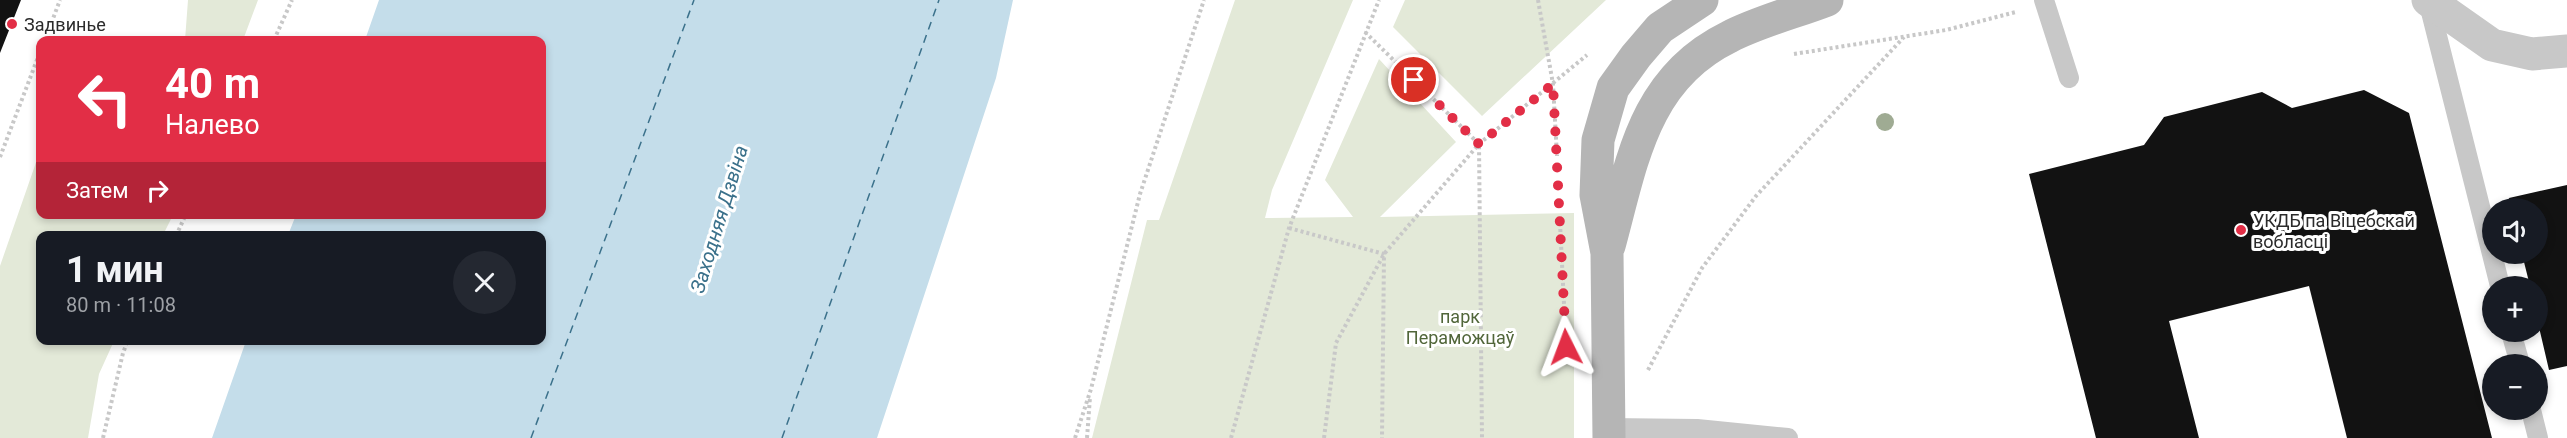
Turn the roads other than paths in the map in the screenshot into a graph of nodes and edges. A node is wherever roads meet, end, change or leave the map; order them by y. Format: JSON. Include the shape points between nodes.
{"nodes":[{"id":1,"x":1702,"y":0,"type":"edge"},
{"id":2,"x":1827,"y":0,"type":"edge"},
{"id":3,"x":2044,"y":0,"type":"edge"},
{"id":4,"x":2428,"y":0,"type":"edge"},
{"id":5,"x":2567,"y":51,"type":"edge"},
{"id":6,"x":2069,"y":78,"type":"dead end"},
{"id":7,"x":1607,"y":253,"type":"junction"},
{"id":8,"x":2497,"y":276,"type":"edge"},
{"id":9,"x":2534,"y":420,"type":"edge"},
{"id":10,"x":1608,"y":433,"type":"edge"},
{"id":11,"x":1788,"y":438,"type":"edge"},
{"id":12,"x":2538,"y":438,"type":"edge"}],
"edges":[{"from":1,"to":7,"type":"street","via":[[1660,28],[1613,88],[1598,140],[1596,184]]},
{"from":2,"to":7,"type":"street","via":[[1730,36],[1694,58],[1657,101],[1635,147]]},
{"from":3,"to":6,"type":"lane"},
{"from":4,"to":5,"type":"street","via":[[2492,45],[2532,54]]},
{"from":4,"to":8,"type":"lane"},
{"from":7,"to":10,"type":"street"},
{"from":9,"to":12,"type":"lane"},
{"from":10,"to":11,"type":"lane","via":[[1697,429]]}]}
